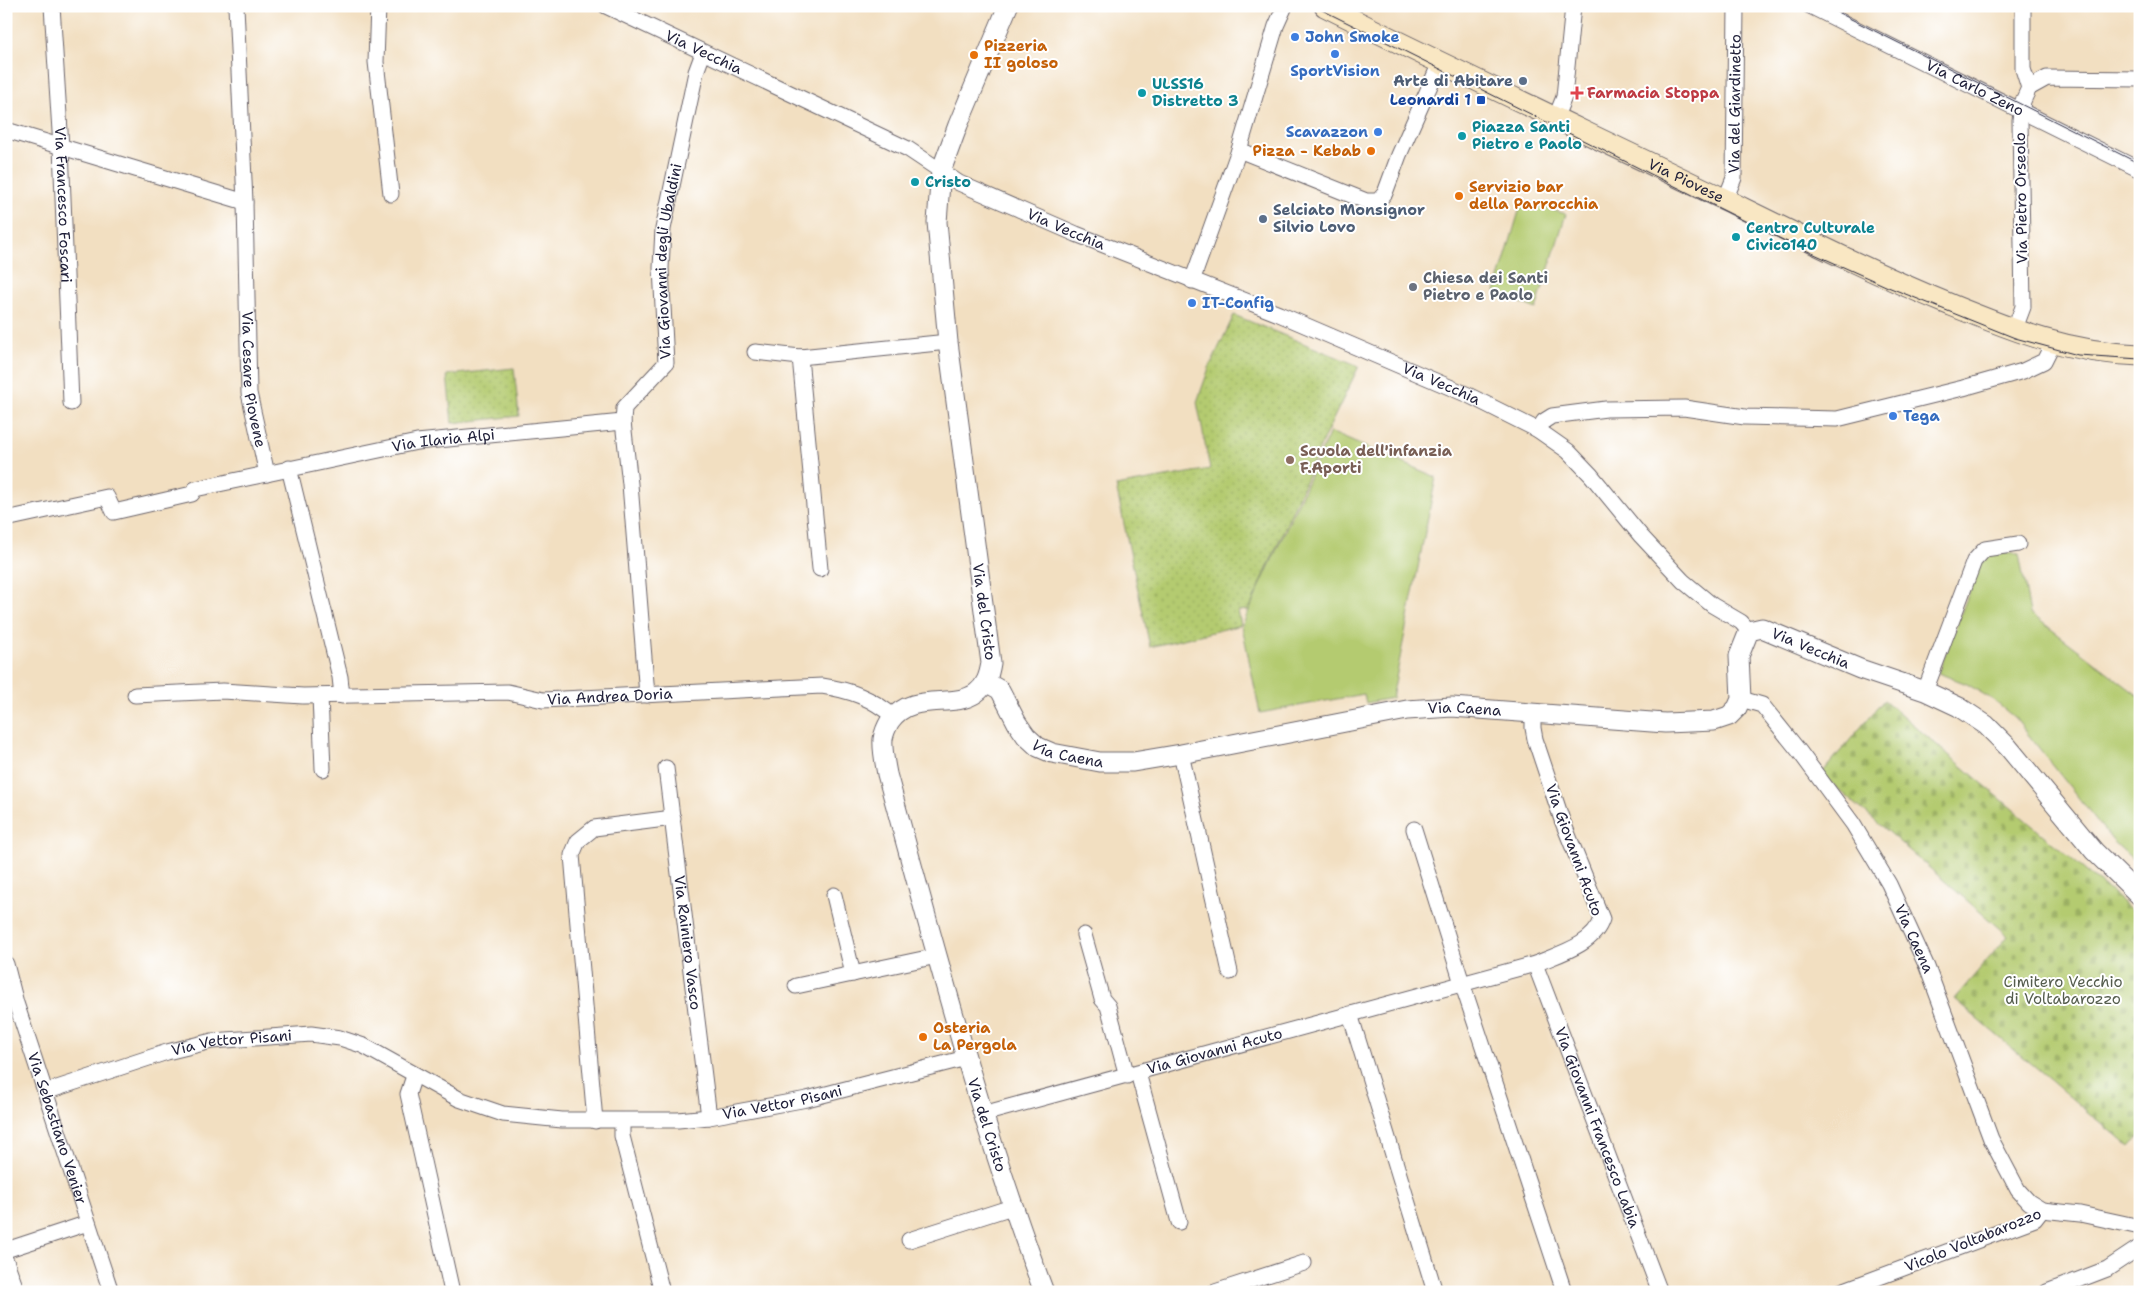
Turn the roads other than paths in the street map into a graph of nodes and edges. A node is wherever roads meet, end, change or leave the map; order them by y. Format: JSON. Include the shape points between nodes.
{"nodes":[{"id":1,"x":52,"y":6,"type":"edge"},
{"id":2,"x":236,"y":6,"type":"edge"},
{"id":3,"x":378,"y":6,"type":"edge"},
{"id":4,"x":606,"y":6,"type":"edge"},
{"id":5,"x":1008,"y":6,"type":"edge"},
{"id":6,"x":1285,"y":6,"type":"edge"},
{"id":7,"x":1325,"y":6,"type":"edge"},
{"id":8,"x":1573,"y":6,"type":"edge"},
{"id":9,"x":1736,"y":6,"type":"edge"},
{"id":10,"x":1810,"y":6,"type":"edge"},
{"id":11,"x":2023,"y":6,"type":"edge"},
{"id":12,"x":703,"y":53,"type":"junction"},
{"id":13,"x":1440,"y":63,"type":"junction"},
{"id":14,"x":2140,"y":80,"type":"edge"},
{"id":15,"x":2029,"y":88,"type":"junction"},
{"id":16,"x":2021,"y":110,"type":"junction"},
{"id":17,"x":1555,"y":119,"type":"junction"},
{"id":18,"x":6,"y":130,"type":"edge"},
{"id":19,"x":61,"y":147,"type":"junction"},
{"id":20,"x":1239,"y":150,"type":"junction"},
{"id":21,"x":2140,"y":170,"type":"edge"},
{"id":22,"x":941,"y":171,"type":"junction"},
{"id":23,"x":391,"y":194,"type":"dead end"},
{"id":24,"x":1725,"y":200,"type":"junction"},
{"id":25,"x":245,"y":202,"type":"junction"},
{"id":26,"x":1192,"y":281,"type":"junction"},
{"id":27,"x":2014,"y":330,"type":"junction"},
{"id":28,"x":948,"y":342,"type":"junction"},
{"id":29,"x":2053,"y":343,"type":"junction"},
{"id":30,"x":755,"y":352,"type":"dead end"},
{"id":31,"x":2140,"y":355,"type":"edge"},
{"id":32,"x":800,"y":357,"type":"junction"},
{"id":33,"x":71,"y":403,"type":"dead end"},
{"id":34,"x":622,"y":422,"type":"junction"},
{"id":35,"x":1538,"y":430,"type":"junction"},
{"id":36,"x":289,"y":468,"type":"junction"},
{"id":37,"x":267,"y":474,"type":"junction"},
{"id":38,"x":6,"y":519,"type":"edge"},
{"id":39,"x":2018,"y":544,"type":"dead end"},
{"id":40,"x":820,"y":569,"type":"dead end"},
{"id":41,"x":1749,"y":631,"type":"junction"},
{"id":42,"x":986,"y":682,"type":"junction"},
{"id":43,"x":1925,"y":690,"type":"junction"},
{"id":44,"x":135,"y":695,"type":"dead end"},
{"id":45,"x":648,"y":695,"type":"junction"},
{"id":46,"x":320,"y":696,"type":"junction"},
{"id":47,"x":342,"y":696,"type":"junction"},
{"id":48,"x":1741,"y":699,"type":"junction"},
{"id":49,"x":1533,"y":714,"type":"junction"},
{"id":50,"x":894,"y":717,"type":"junction"},
{"id":51,"x":1181,"y":754,"type":"junction"},
{"id":52,"x":666,"y":768,"type":"dead end"},
{"id":53,"x":324,"y":769,"type":"dead end"},
{"id":54,"x":673,"y":818,"type":"junction"},
{"id":55,"x":1414,"y":829,"type":"dead end"},
{"id":56,"x":834,"y":895,"type":"dead end"},
{"id":57,"x":2140,"y":896,"type":"edge"},
{"id":58,"x":1084,"y":935,"type":"dead end"},
{"id":59,"x":937,"y":956,"type":"junction"},
{"id":60,"x":6,"y":964,"type":"edge"},
{"id":61,"x":1535,"y":964,"type":"junction"},
{"id":62,"x":1230,"y":972,"type":"dead end"},
{"id":63,"x":853,"y":974,"type":"junction"},
{"id":64,"x":1462,"y":983,"type":"junction"},
{"id":65,"x":796,"y":986,"type":"dead end"},
{"id":66,"x":1350,"y":1014,"type":"junction"},
{"id":67,"x":966,"y":1058,"type":"junction"},
{"id":68,"x":1132,"y":1075,"type":"junction"},
{"id":69,"x":414,"y":1076,"type":"junction"},
{"id":70,"x":45,"y":1092,"type":"junction"},
{"id":71,"x":983,"y":1114,"type":"junction"},
{"id":72,"x":708,"y":1116,"type":"junction"},
{"id":73,"x":595,"y":1121,"type":"junction"},
{"id":74,"x":622,"y":1121,"type":"junction"},
{"id":75,"x":1012,"y":1207,"type":"junction"},
{"id":76,"x":2042,"y":1210,"type":"junction"},
{"id":77,"x":1179,"y":1222,"type":"dead end"},
{"id":78,"x":88,"y":1223,"type":"junction"},
{"id":79,"x":2140,"y":1227,"type":"edge"},
{"id":80,"x":909,"y":1240,"type":"dead end"},
{"id":81,"x":2140,"y":1247,"type":"edge"},
{"id":82,"x":6,"y":1250,"type":"edge"},
{"id":83,"x":6,"y":1261,"type":"edge"},
{"id":84,"x":1304,"y":1263,"type":"dead end"},
{"id":85,"x":661,"y":1288,"type":"dead end"},
{"id":86,"x":1563,"y":1288,"type":"dead end"},
{"id":87,"x":1232,"y":1289,"type":"edge"},
{"id":88,"x":17,"y":1292,"type":"edge"},
{"id":89,"x":111,"y":1292,"type":"edge"},
{"id":90,"x":452,"y":1292,"type":"edge"},
{"id":91,"x":1044,"y":1292,"type":"edge"},
{"id":92,"x":1215,"y":1292,"type":"edge"},
{"id":93,"x":1435,"y":1292,"type":"edge"},
{"id":94,"x":1660,"y":1292,"type":"edge"},
{"id":95,"x":1839,"y":1292,"type":"edge"},
{"id":96,"x":2047,"y":1292,"type":"edge"}],
"edges":[{"from":1,"to":19,"type":"street","name":"Via Francesco Foscari"},
{"from":2,"to":25,"type":"street","name":"Via Cesare Piovene"},
{"from":3,"to":23,"type":"street","via":[[376,62]]},
{"from":4,"to":12,"type":"street","name":"Via Vecchia"},
{"from":5,"to":22,"type":"street","name":"Via del Cristo"},
{"from":6,"to":20,"type":"street"},
{"from":7,"to":13,"type":"main road","name":"Via Piovese"},
{"from":8,"to":17,"type":"street","via":[[1564,97]]},
{"from":9,"to":24,"type":"street","name":"Via del Giardinetto","via":[[1734,178]]},
{"from":10,"to":16,"type":"street","name":"Via Carlo Zeno"},
{"from":11,"to":15,"type":"street","via":[[2023,69]]},
{"from":12,"to":22,"type":"street","name":"Via Vecchia","via":[[908,149]]},
{"from":12,"to":34,"type":"street","name":"Via Giovanni degli Ubaldini","via":[[696,72],[663,229],[661,268],[666,363],[624,408]]},
{"from":13,"to":17,"type":"main road","name":"Via Piovese"},
{"from":13,"to":20,"type":"street","via":[[1385,193],[1378,201],[1366,202]]},
{"from":14,"to":15,"type":"street","via":[[2046,78]]},
{"from":15,"to":16,"type":"street","name":"Via Pietro Orseolo"},
{"from":16,"to":21,"type":"street","name":"Via Carlo Zeno"},
{"from":16,"to":27,"type":"street","name":"Via Pietro Orseolo","via":[[2023,307]]},
{"from":17,"to":24,"type":"main road","name":"Via Piovese"},
{"from":18,"to":19,"type":"street"},
{"from":19,"to":25,"type":"street"},
{"from":19,"to":33,"type":"street","name":"Via Francesco Foscari"},
{"from":20,"to":26,"type":"street"},
{"from":22,"to":26,"type":"street","name":"Via Vecchia","via":[[960,183],[1076,234]]},
{"from":22,"to":28,"type":"street","name":"Via del Cristo","via":[[937,236]]},
{"from":24,"to":27,"type":"main road","name":"Via Piovese","via":[[1893,281]]},
{"from":25,"to":37,"type":"street","name":"Via Cesare Piovene","via":[[249,393]]},
{"from":26,"to":35,"type":"street","name":"Via Vecchia","via":[[1468,395]]},
{"from":27,"to":29,"type":"main road","name":"Via Piovese"},
{"from":28,"to":32,"type":"street"},
{"from":28,"to":42,"type":"street","name":"Via del Cristo","via":[[991,663]]},
{"from":29,"to":31,"type":"main road","name":"Via Piovese","via":[[2084,350]]},
{"from":29,"to":35,"type":"street","via":[[2044,361],[2023,371],[1837,419],[1745,417],[1684,408],[1606,409],[1552,416]]},
{"from":30,"to":32,"type":"street"},
{"from":32,"to":40,"type":"street"},
{"from":34,"to":36,"type":"street","name":"Via Ilaria Alpi","via":[[418,442]]},
{"from":34,"to":45,"type":"street"},
{"from":35,"to":41,"type":"street","name":"Via Vecchia","via":[[1568,451],[1683,581]]},
{"from":36,"to":37,"type":"street","name":"Via Ilaria Alpi"},
{"from":36,"to":47,"type":"street"},
{"from":37,"to":38,"type":"street","via":[[195,489],[192,494],[114,512],[107,498]]},
{"from":39,"to":43,"type":"street","via":[[1985,549],[1974,561]]},
{"from":41,"to":43,"type":"street","name":"Via Vecchia","via":[[1762,628],[1860,669]]},
{"from":41,"to":48,"type":"street","via":[[1739,656]]},
{"from":42,"to":50,"type":"street","name":"Via del Cristo","via":[[969,697],[916,704],[904,708]]},
{"from":42,"to":51,"type":"street","name":"Via Caena","via":[[1000,690],[1026,736],[1038,747],[1052,753],[1100,762],[1133,762]]},
{"from":43,"to":57,"type":"street","name":"Via Vecchia","via":[[1986,725],[2094,851]]},
{"from":44,"to":46,"type":"street","name":"Via Andrea Doria","via":[[223,691]]},
{"from":45,"to":47,"type":"street","name":"Via Andrea Doria","via":[[544,700],[508,692]]},
{"from":45,"to":50,"type":"street","name":"Via Andrea Doria","via":[[822,686],[872,700]]},
{"from":46,"to":47,"type":"street","name":"Via Andrea Doria"},
{"from":46,"to":53,"type":"street"},
{"from":48,"to":49,"type":"street","name":"Via Caena","via":[[1729,716],[1714,721],[1666,723]]},
{"from":48,"to":76,"type":"street","name":"Via Caena","via":[[1762,705],[1866,844],[1910,925],[1991,1139],[2018,1190]]},
{"from":49,"to":51,"type":"street","name":"Via Caena","via":[[1493,709],[1407,710]]},
{"from":49,"to":61,"type":"street","name":"Via Giovanni Acuto","via":[[1535,739],[1562,820],[1602,919],[1596,932],[1579,945]]},
{"from":50,"to":59,"type":"street","name":"Via del Cristo","via":[[883,738],[887,774]]},
{"from":51,"to":62,"type":"street"},
{"from":52,"to":54,"type":"street","name":"Via Rainiero Vasco"},
{"from":54,"to":72,"type":"street","name":"Via Rainiero Vasco"},
{"from":54,"to":73,"type":"street","via":[[594,828],[578,841],[572,855]]},
{"from":55,"to":64,"type":"street"},
{"from":56,"to":63,"type":"street"},
{"from":58,"to":68,"type":"street","name":"Via Giovanni Acuto","via":[[1102,999],[1108,1006]]},
{"from":59,"to":63,"type":"street"},
{"from":59,"to":67,"type":"street","name":"Via del Cristo"},
{"from":60,"to":70,"type":"street","name":"Via Sebastiano Venier"},
{"from":61,"to":64,"type":"street","name":"Via Giovanni Acuto"},
{"from":61,"to":94,"type":"street","name":"Via Giovanni Francesco Labia"},
{"from":63,"to":65,"type":"street"},
{"from":64,"to":66,"type":"street","name":"Via Giovanni Acuto"},
{"from":64,"to":86,"type":"street"},
{"from":66,"to":68,"type":"street","name":"Via Giovanni Acuto"},
{"from":66,"to":93,"type":"street"},
{"from":67,"to":71,"type":"street","name":"Via del Cristo"},
{"from":67,"to":72,"type":"street","name":"Via Vettor Pisani","via":[[807,1099]]},
{"from":68,"to":71,"type":"street","name":"Via Giovanni Acuto"},
{"from":68,"to":77,"type":"street","name":"Via Giovanni Acuto"},
{"from":69,"to":70,"type":"street","name":"Via Vettor Pisani","via":[[391,1059],[364,1046],[340,1038],[311,1034],[212,1041],[167,1052]]},
{"from":69,"to":73,"type":"street","name":"Via Vettor Pisani","via":[[459,1099],[503,1114]]},
{"from":69,"to":90,"type":"street","via":[[408,1094]]},
{"from":70,"to":78,"type":"street","name":"Via Sebastiano Venier"},
{"from":71,"to":75,"type":"street","name":"Via del Cristo"},
{"from":72,"to":74,"type":"street","name":"Via Vettor Pisani"},
{"from":73,"to":74,"type":"street","name":"Via Vettor Pisani"},
{"from":74,"to":85,"type":"street","via":[[622,1136]]},
{"from":75,"to":80,"type":"street"},
{"from":75,"to":91,"type":"street","name":"Via del Cristo"},
{"from":76,"to":79,"type":"street","name":"Vicolo Voltabarozzo","via":[[2080,1214]]},
{"from":76,"to":95,"type":"street","name":"Vicolo Voltabarozzo","via":[[2035,1219]]},
{"from":78,"to":82,"type":"street"},
{"from":78,"to":89,"type":"street","name":"Via Sebastiano Venier"},
{"from":81,"to":96,"type":"street","via":[[2107,1269]]},
{"from":83,"to":88,"type":"street"},
{"from":84,"to":87,"type":"street"},
{"from":87,"to":92,"type":"street"}]}
